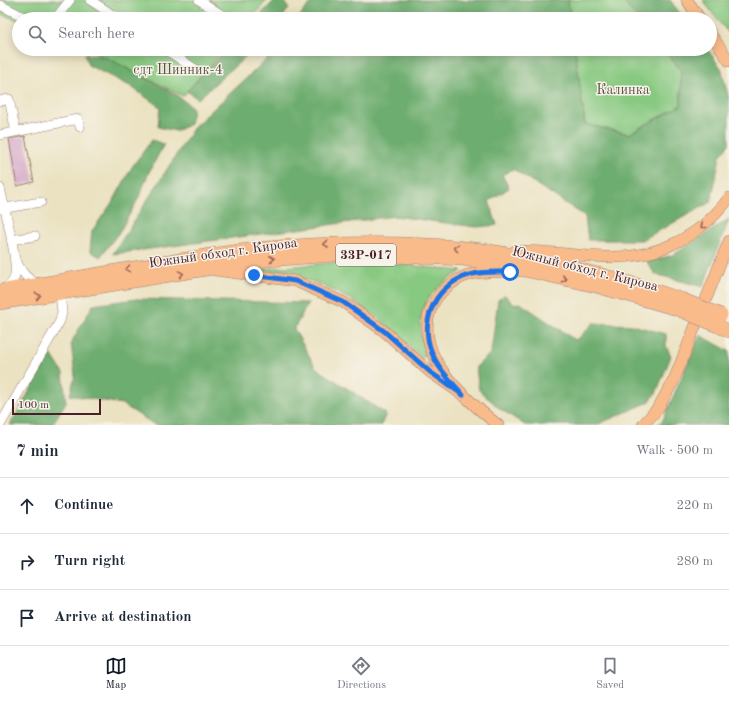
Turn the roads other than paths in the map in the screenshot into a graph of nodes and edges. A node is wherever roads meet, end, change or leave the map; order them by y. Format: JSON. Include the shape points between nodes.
{"nodes":[{"id":1,"x":70,"y":0,"type":"edge"},
{"id":2,"x":90,"y":0,"type":"edge"},
{"id":3,"x":199,"y":0,"type":"edge"},
{"id":4,"x":687,"y":0,"type":"edge"},
{"id":5,"x":0,"y":5,"type":"edge"},
{"id":6,"x":14,"y":12,"type":"edge"},
{"id":7,"x":61,"y":12,"type":"edge"},
{"id":8,"x":108,"y":12,"type":"edge"},
{"id":9,"x":217,"y":12,"type":"edge"},
{"id":10,"x":695,"y":12,"type":"edge"},
{"id":11,"x":717,"y":44,"type":"edge"},
{"id":12,"x":176,"y":56,"type":"edge"},
{"id":13,"x":729,"y":61,"type":"edge"},
{"id":14,"x":198,"y":71,"type":"dead end"},
{"id":15,"x":0,"y":101,"type":"edge"},
{"id":16,"x":80,"y":127,"type":"dead end"},
{"id":17,"x":16,"y":132,"type":"junction"},
{"id":18,"x":0,"y":135,"type":"edge"},
{"id":19,"x":0,"y":188,"type":"edge"},
{"id":20,"x":729,"y":198,"type":"edge"},
{"id":21,"x":41,"y":202,"type":"dead end"},
{"id":22,"x":2,"y":209,"type":"edge"},
{"id":23,"x":35,"y":236,"type":"dead end"},
{"id":24,"x":11,"y":240,"type":"junction"},
{"id":25,"x":729,"y":241,"type":"edge"},
{"id":26,"x":494,"y":252,"type":"junction"},
{"id":27,"x":15,"y":260,"type":"junction"},
{"id":28,"x":206,"y":269,"type":"junction"},
{"id":29,"x":526,"y":271,"type":"junction"},
{"id":30,"x":38,"y":284,"type":"junction"},
{"id":31,"x":0,"y":291,"type":"edge"},
{"id":32,"x":60,"y":293,"type":"junction"},
{"id":33,"x":0,"y":303,"type":"edge"},
{"id":34,"x":679,"y":304,"type":"junction"},
{"id":35,"x":724,"y":323,"type":"edge"},
{"id":36,"x":463,"y":395,"type":"junction"},
{"id":37,"x":0,"y":425,"type":"edge"},
{"id":38,"x":498,"y":425,"type":"edge"},
{"id":39,"x":644,"y":425,"type":"edge"}],
"edges":[{"from":1,"to":7,"type":"street"},
{"from":2,"to":8,"type":"street"},
{"from":3,"to":9,"type":"street"},
{"from":4,"to":10,"type":"main road"},
{"from":5,"to":6,"type":"street"},
{"from":11,"to":13,"type":"main road"},
{"from":12,"to":14,"type":"street"},
{"from":15,"to":17,"type":"street","via":[[10,99]]},
{"from":16,"to":17,"type":"street","via":[[78,119]]},
{"from":17,"to":18,"type":"street"},
{"from":19,"to":22,"type":"street"},
{"from":20,"to":26,"type":"main road","one_way":true,"via":[[713,217],[695,232],[672,244],[637,255],[610,257],[519,251]]},
{"from":21,"to":22,"type":"street"},
{"from":22,"to":24,"type":"street"},
{"from":23,"to":24,"type":"street"},
{"from":24,"to":27,"type":"street"},
{"from":25,"to":39,"type":"main road","via":[[674,380],[658,408]]},
{"from":26,"to":30,"type":"highway","name":"Южный обход г. Кирова","number":"33Р-017","one_way":true,"via":[[401,244],[293,246],[199,257]]},
{"from":26,"to":34,"type":"highway","name":"Южный обход г. Кирова","number":"33Р-017","via":[[604,275],[642,286]]},
{"from":27,"to":30,"type":"street","via":[[25,276]]},
{"from":27,"to":31,"type":"street","via":[[16,271],[13,281]]},
{"from":28,"to":29,"type":"highway","name":"Южный обход г. Кирова","number":"33Р-017","one_way":true,"via":[[297,257],[372,255],[463,259]]},
{"from":32,"to":28,"type":"highway","name":"Южный обход г. Кирова","number":"33Р-017","one_way":true},
{"from":28,"to":36,"type":"main road","via":[[295,281],[343,302],[384,331],[430,372]]},
{"from":29,"to":34,"type":"highway","name":"Южный обход г. Кирова","number":"33Р-017","one_way":true},
{"from":29,"to":36,"type":"main road","via":[[486,272],[465,276],[444,290],[434,302],[428,317],[429,345],[442,370]]},
{"from":30,"to":31,"type":"highway","name":"Южный обход г. Кирова","number":"33Р-017"},
{"from":33,"to":32,"type":"highway","name":"Южный обход г. Кирова","number":"33Р-017","one_way":true},
{"from":32,"to":37,"type":"street","via":[[60,321]]},
{"from":34,"to":35,"type":"highway","name":"Южный обход г. Кирова","number":"33Р-017","bridge":true},
{"from":36,"to":38,"type":"main road"}]}
